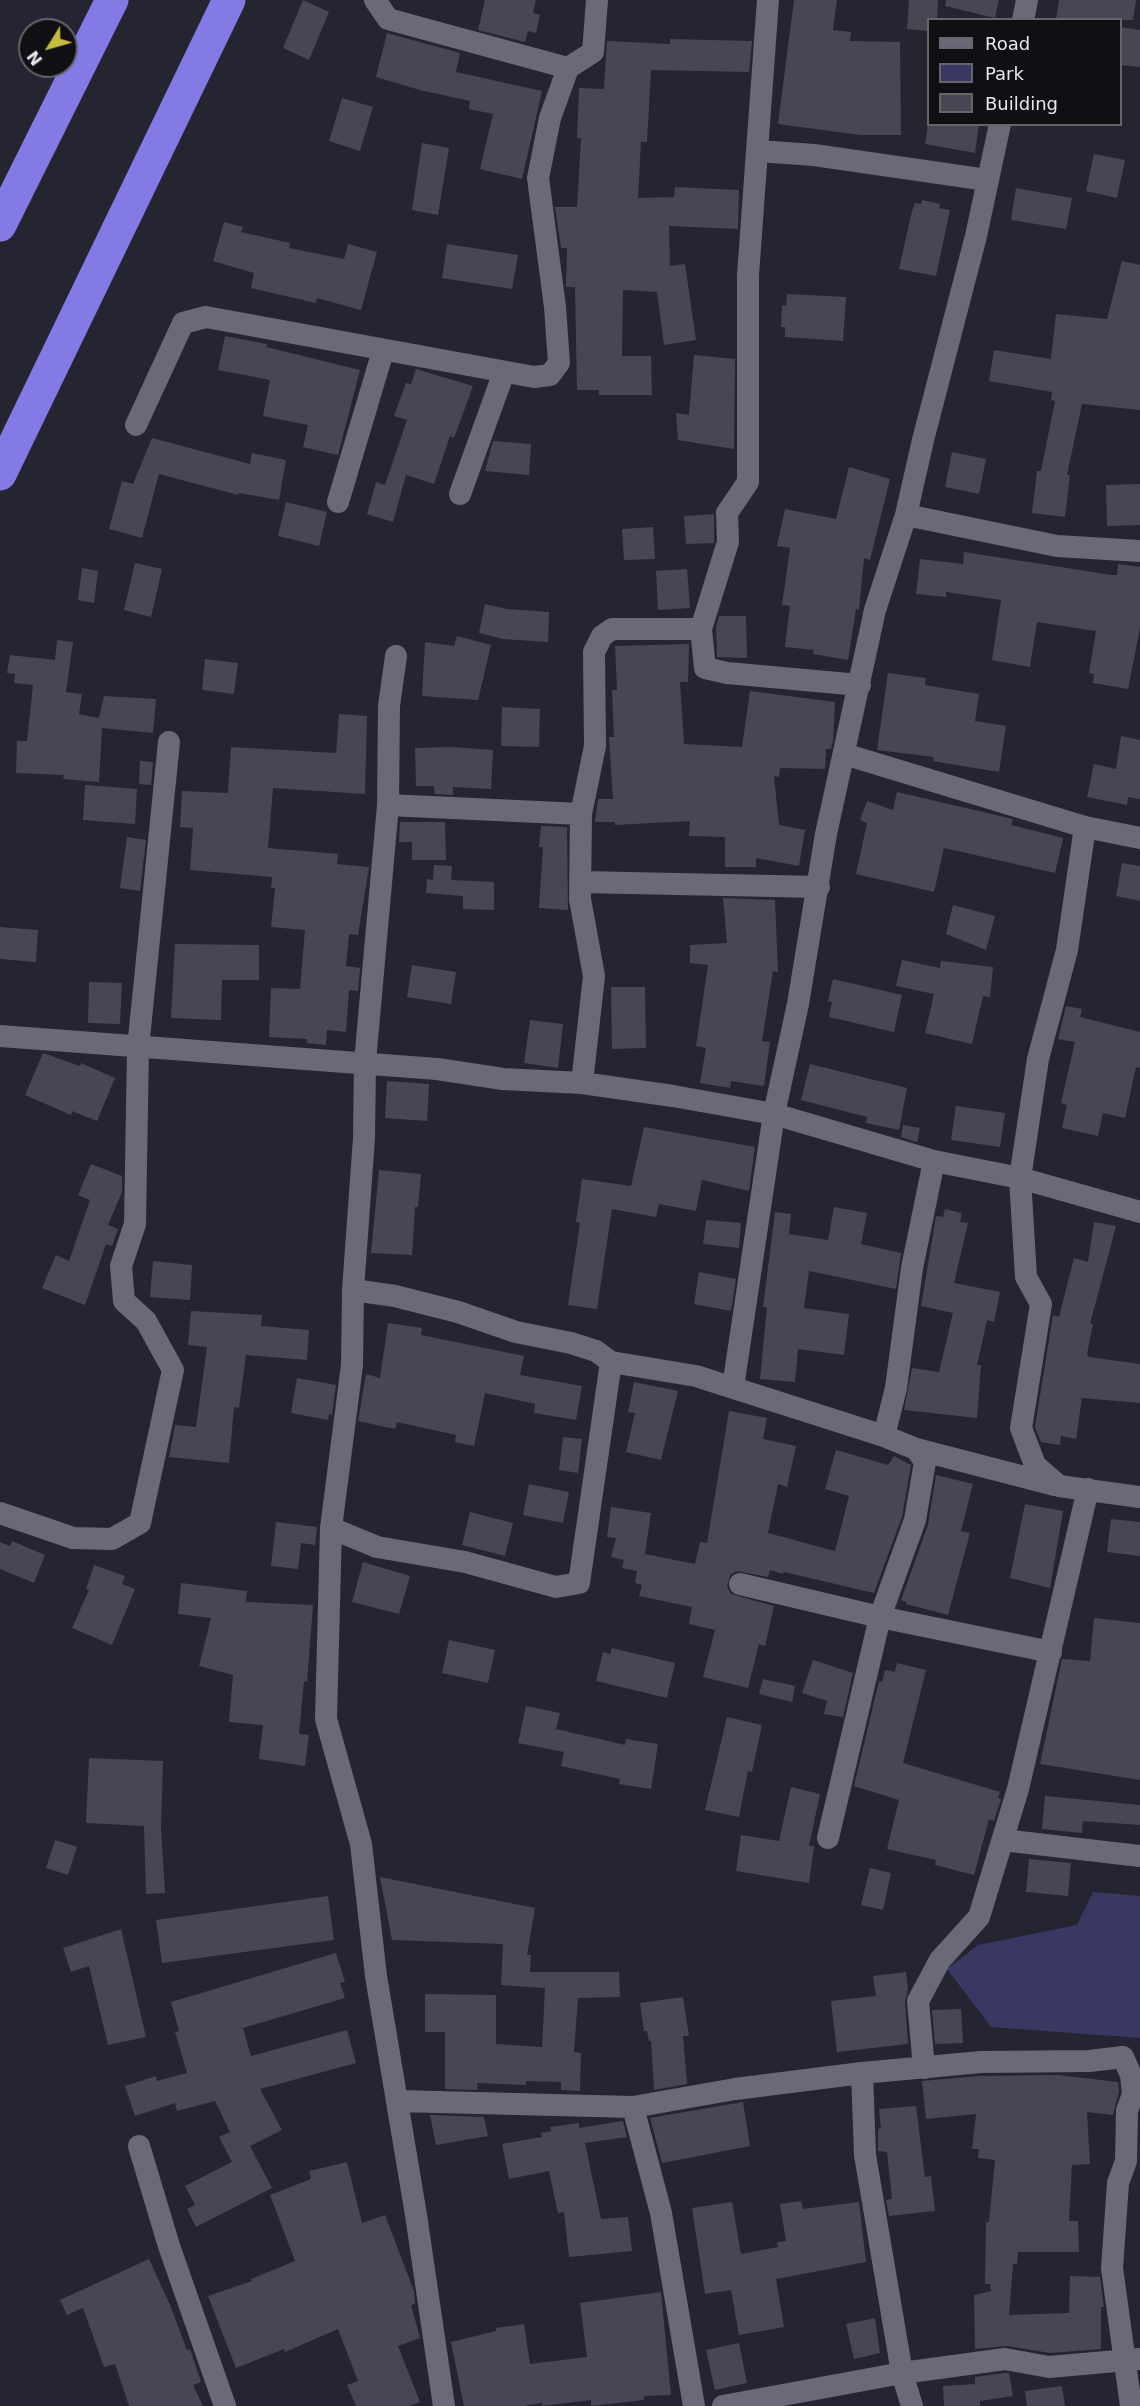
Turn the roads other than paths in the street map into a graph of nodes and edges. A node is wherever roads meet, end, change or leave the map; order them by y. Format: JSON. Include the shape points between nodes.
{"nodes":[{"id":1,"x":112,"y":0,"type":"edge"},
{"id":2,"x":229,"y":0,"type":"edge"},
{"id":3,"x":375,"y":0,"type":"edge"},
{"id":4,"x":597,"y":0,"type":"edge"},
{"id":5,"x":768,"y":0,"type":"edge"},
{"id":6,"x":1027,"y":0,"type":"edge"},
{"id":7,"x":1023,"y":18,"type":"edge"},
{"id":8,"x":568,"y":68,"type":"junction"},
{"id":9,"x":1000,"y":126,"type":"edge"},
{"id":10,"x":758,"y":151,"type":"junction"},
{"id":11,"x":987,"y":180,"type":"junction"},
{"id":12,"x":0,"y":225,"type":"edge"},
{"id":13,"x":382,"y":351,"type":"junction"},
{"id":14,"x":504,"y":372,"type":"junction"},
{"id":15,"x":136,"y":425,"type":"dead end"},
{"id":16,"x":0,"y":474,"type":"edge"},
{"id":17,"x":460,"y":494,"type":"dead end"},
{"id":18,"x":338,"y":502,"type":"dead end"},
{"id":19,"x":906,"y":515,"type":"junction"},
{"id":20,"x":1140,"y":551,"type":"edge"},
{"id":21,"x":701,"y":629,"type":"junction"},
{"id":22,"x":396,"y":656,"type":"dead end"},
{"id":23,"x":860,"y":685,"type":"junction"},
{"id":24,"x":169,"y":742,"type":"dead end"},
{"id":25,"x":844,"y":754,"type":"junction"},
{"id":26,"x":388,"y":805,"type":"junction"},
{"id":27,"x":581,"y":814,"type":"junction"},
{"id":28,"x":1085,"y":827,"type":"junction"},
{"id":29,"x":1140,"y":838,"type":"edge"},
{"id":30,"x":582,"y":882,"type":"junction"},
{"id":31,"x":819,"y":887,"type":"junction"},
{"id":32,"x":0,"y":1036,"type":"edge"},
{"id":33,"x":138,"y":1048,"type":"junction"},
{"id":34,"x":365,"y":1062,"type":"junction"},
{"id":35,"x":582,"y":1083,"type":"junction"},
{"id":36,"x":774,"y":1114,"type":"junction"},
{"id":37,"x":934,"y":1161,"type":"junction"},
{"id":38,"x":1020,"y":1178,"type":"junction"},
{"id":39,"x":1140,"y":1212,"type":"edge"},
{"id":40,"x":353,"y":1290,"type":"junction"},
{"id":41,"x":611,"y":1362,"type":"junction"},
{"id":42,"x":733,"y":1387,"type":"junction"},
{"id":43,"x":884,"y":1436,"type":"junction"},
{"id":44,"x":916,"y":1449,"type":"junction"},
{"id":45,"x":1059,"y":1486,"type":"junction"},
{"id":46,"x":1088,"y":1489,"type":"junction"},
{"id":47,"x":1140,"y":1497,"type":"edge"},
{"id":48,"x":0,"y":1513,"type":"edge"},
{"id":49,"x":331,"y":1528,"type":"junction"},
{"id":50,"x":741,"y":1584,"type":"dead end"},
{"id":51,"x":880,"y":1617,"type":"junction"},
{"id":52,"x":1051,"y":1652,"type":"junction"},
{"id":53,"x":828,"y":1838,"type":"dead end"},
{"id":54,"x":1003,"y":1840,"type":"junction"},
{"id":55,"x":1140,"y":1856,"type":"edge"},
{"id":56,"x":1131,"y":2057,"type":"edge"},
{"id":57,"x":924,"y":2068,"type":"junction"},
{"id":58,"x":862,"y":2073,"type":"junction"},
{"id":59,"x":398,"y":2101,"type":"junction"},
{"id":60,"x":633,"y":2107,"type":"junction"},
{"id":61,"x":139,"y":2146,"type":"dead end"},
{"id":62,"x":1133,"y":2359,"type":"edge"},
{"id":63,"x":902,"y":2373,"type":"junction"},
{"id":64,"x":225,"y":2406,"type":"edge"},
{"id":65,"x":444,"y":2406,"type":"edge"},
{"id":66,"x":694,"y":2406,"type":"edge"},
{"id":67,"x":723,"y":2406,"type":"edge"},
{"id":68,"x":912,"y":2406,"type":"edge"},
{"id":69,"x":1131,"y":2406,"type":"edge"}],
"edges":[{"from":1,"to":12,"type":"highway"},
{"from":2,"to":16,"type":"highway"},
{"from":3,"to":8,"type":"street","via":[[388,19]]},
{"from":4,"to":8,"type":"street","via":[[593,52]]},
{"from":5,"to":10,"type":"street"},
{"from":6,"to":7,"type":"street"},
{"from":8,"to":14,"type":"street","via":[[550,118],[538,178],[559,363],[550,375],[534,377]]},
{"from":9,"to":11,"type":"street"},
{"from":10,"to":11,"type":"street","via":[[814,155]]},
{"from":10,"to":21,"type":"street","via":[[748,274],[748,482],[727,513],[728,542]]},
{"from":11,"to":19,"type":"street"},
{"from":13,"to":14,"type":"street"},
{"from":13,"to":15,"type":"street","via":[[269,326],[206,317],[183,323]]},
{"from":13,"to":18,"type":"street"},
{"from":14,"to":17,"type":"street"},
{"from":19,"to":20,"type":"street","via":[[1058,546]]},
{"from":19,"to":23,"type":"street","via":[[875,610]]},
{"from":21,"to":23,"type":"street","via":[[705,668]]},
{"from":21,"to":27,"type":"street","via":[[612,629],[602,636],[594,652],[595,746]]},
{"from":22,"to":26,"type":"street","via":[[389,706]]},
{"from":23,"to":25,"type":"street"},
{"from":24,"to":33,"type":"street"},
{"from":25,"to":28,"type":"street"},
{"from":25,"to":31,"type":"street"},
{"from":26,"to":27,"type":"street"},
{"from":26,"to":34,"type":"street"},
{"from":27,"to":30,"type":"street"},
{"from":28,"to":29,"type":"street"},
{"from":28,"to":38,"type":"street","via":[[1066,950],[1038,1059]]},
{"from":30,"to":31,"type":"street"},
{"from":30,"to":35,"type":"street","via":[[580,899],[594,976]]},
{"from":31,"to":36,"type":"street"},
{"from":32,"to":33,"type":"street"},
{"from":33,"to":34,"type":"street"},
{"from":33,"to":48,"type":"street","via":[[135,1224],[121,1266],[124,1301],[146,1321],[173,1370],[140,1523],[112,1539],[73,1538]]},
{"from":34,"to":35,"type":"street","via":[[503,1079]]},
{"from":34,"to":40,"type":"street"},
{"from":35,"to":36,"type":"street"},
{"from":36,"to":37,"type":"street"},
{"from":36,"to":42,"type":"street"},
{"from":37,"to":38,"type":"street"},
{"from":37,"to":43,"type":"street","via":[[912,1269],[896,1388]]},
{"from":38,"to":39,"type":"street"},
{"from":38,"to":45,"type":"street","via":[[1026,1277],[1041,1304],[1022,1428],[1035,1465]]},
{"from":40,"to":41,"type":"street","via":[[416,1301],[516,1332],[571,1343],[596,1351]]},
{"from":40,"to":49,"type":"street","via":[[352,1365]]},
{"from":41,"to":42,"type":"street","via":[[671,1371]]},
{"from":41,"to":49,"type":"street","via":[[579,1583],[556,1587],[465,1562],[377,1547]]},
{"from":42,"to":43,"type":"street"},
{"from":43,"to":44,"type":"street"},
{"from":44,"to":45,"type":"street"},
{"from":44,"to":51,"type":"street","via":[[925,1462],[915,1520]]},
{"from":45,"to":46,"type":"street"},
{"from":46,"to":47,"type":"street"},
{"from":46,"to":52,"type":"street"},
{"from":49,"to":59,"type":"street","via":[[326,1719],[361,1844],[376,1976]]},
{"from":50,"to":51,"type":"street"},
{"from":51,"to":52,"type":"street"},
{"from":51,"to":53,"type":"street"},
{"from":52,"to":54,"type":"street"},
{"from":54,"to":55,"type":"street"},
{"from":54,"to":57,"type":"street","via":[[979,1917],[940,1960],[918,2001]]},
{"from":56,"to":57,"type":"street"},
{"from":56,"to":62,"type":"street","via":[[1133,2094],[1127,2111],[1126,2161],[1118,2183],[1112,2268]]},
{"from":57,"to":58,"type":"street"},
{"from":58,"to":60,"type":"street"},
{"from":58,"to":63,"type":"street","via":[[865,2155]]},
{"from":59,"to":60,"type":"street"},
{"from":59,"to":65,"type":"street"},
{"from":60,"to":66,"type":"street","via":[[661,2213]]},
{"from":61,"to":64,"type":"street"},
{"from":62,"to":63,"type":"street","via":[[1049,2367],[1005,2359]]},
{"from":62,"to":69,"type":"street"},
{"from":63,"to":67,"type":"street"},
{"from":63,"to":68,"type":"street"}]}
